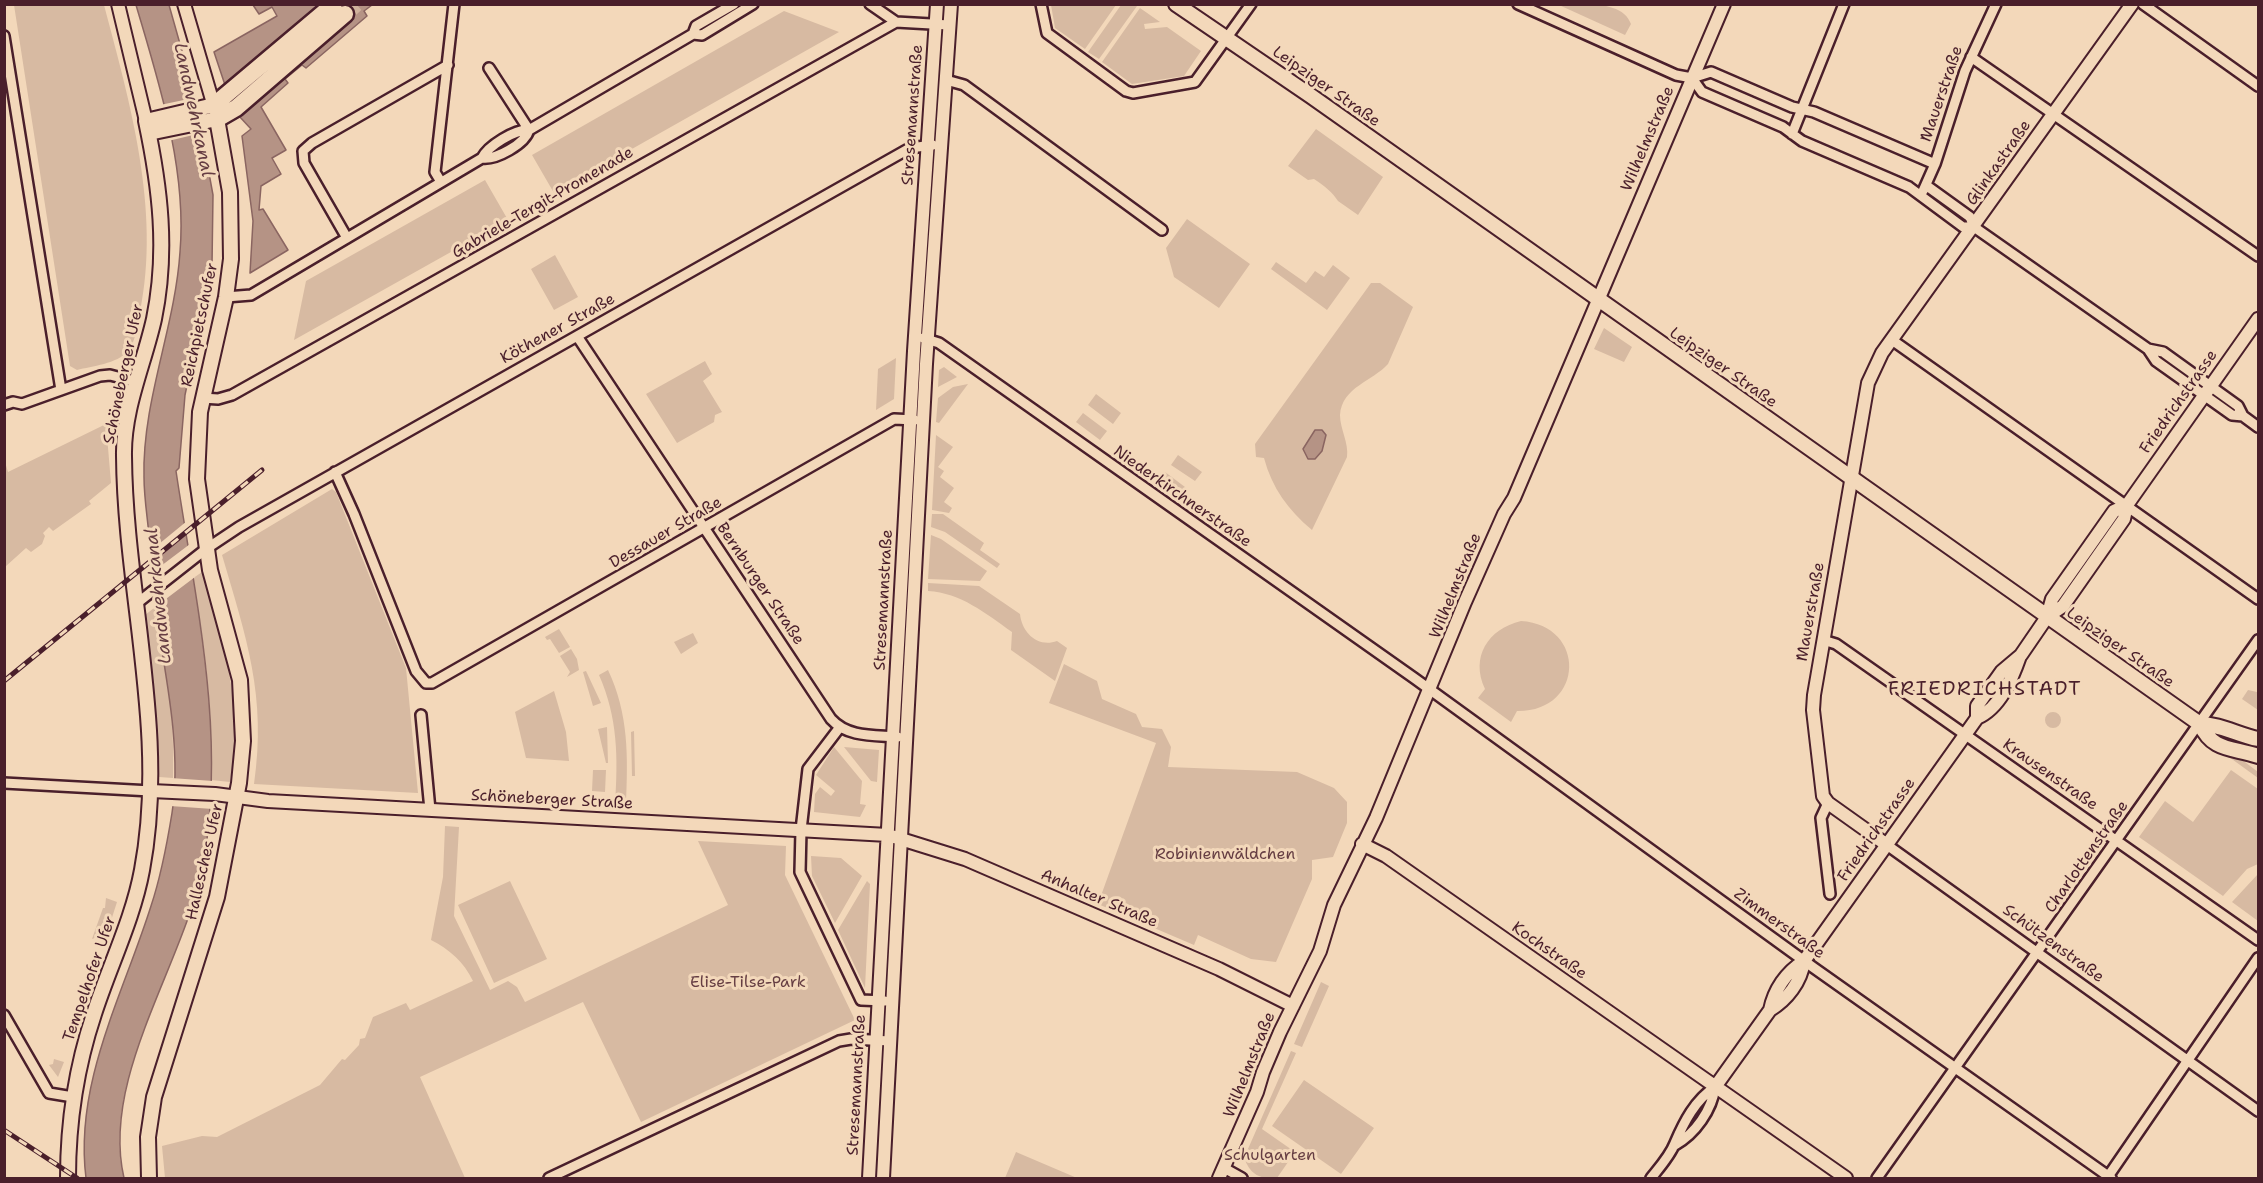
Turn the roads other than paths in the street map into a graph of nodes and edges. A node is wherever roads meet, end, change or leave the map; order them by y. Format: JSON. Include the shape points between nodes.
{"nodes":[{"id":1,"x":118,"y":4,"type":"edge"},
{"id":2,"x":184,"y":4,"type":"edge"},
{"id":3,"x":454,"y":4,"type":"edge"},
{"id":4,"x":734,"y":4,"type":"edge"},
{"id":5,"x":753,"y":4,"type":"edge"},
{"id":6,"x":870,"y":4,"type":"edge"},
{"id":7,"x":937,"y":4,"type":"edge"},
{"id":8,"x":951,"y":4,"type":"edge"},
{"id":9,"x":1041,"y":4,"type":"edge"},
{"id":10,"x":1176,"y":4,"type":"edge"},
{"id":11,"x":1251,"y":4,"type":"edge"},
{"id":12,"x":1518,"y":4,"type":"edge"},
{"id":13,"x":1724,"y":4,"type":"edge"},
{"id":14,"x":1844,"y":4,"type":"edge"},
{"id":15,"x":1996,"y":4,"type":"edge"},
{"id":16,"x":2132,"y":4,"type":"edge"},
{"id":17,"x":2143,"y":4,"type":"edge"},
{"id":18,"x":340,"y":9,"type":"tunnel mouth"},
{"id":19,"x":896,"y":22,"type":"junction"},
{"id":20,"x":936,"y":24,"type":"junction"},
{"id":21,"x":950,"y":25,"type":"junction"},
{"id":22,"x":693,"y":34,"type":"junction"},
{"id":23,"x":4,"y":36,"type":"edge"},
{"id":24,"x":1228,"y":38,"type":"junction"},
{"id":25,"x":1971,"y":57,"type":"junction"},
{"id":26,"x":448,"y":65,"type":"junction"},
{"id":27,"x":489,"y":68,"type":"dead end"},
{"id":28,"x":1692,"y":78,"type":"junction"},
{"id":29,"x":946,"y":80,"type":"junction"},
{"id":30,"x":2259,"y":86,"type":"edge"},
{"id":31,"x":1802,"y":109,"type":"junction"},
{"id":32,"x":2055,"y":113,"type":"junction"},
{"id":33,"x":209,"y":114,"type":"junction"},
{"id":34,"x":148,"y":127,"type":"junction"},
{"id":35,"x":529,"y":130,"type":"junction"},
{"id":36,"x":1792,"y":134,"type":"junction"},
{"id":37,"x":928,"y":144,"type":"junction"},
{"id":38,"x":941,"y":145,"type":"junction"},
{"id":39,"x":1935,"y":164,"type":"junction"},
{"id":40,"x":441,"y":182,"type":"junction"},
{"id":41,"x":1927,"y":186,"type":"junction"},
{"id":42,"x":925,"y":192,"type":"junction"},
{"id":43,"x":938,"y":192,"type":"junction"},
{"id":44,"x":1920,"y":195,"type":"junction"},
{"id":45,"x":1974,"y":227,"type":"junction"},
{"id":46,"x":1162,"y":230,"type":"dead end"},
{"id":47,"x":347,"y":238,"type":"junction"},
{"id":48,"x":2259,"y":256,"type":"edge"},
{"id":49,"x":226,"y":297,"type":"junction"},
{"id":50,"x":1598,"y":299,"type":"junction"},
{"id":51,"x":2259,"y":319,"type":"edge"},
{"id":52,"x":577,"y":336,"type":"junction"},
{"id":53,"x":915,"y":337,"type":"junction"},
{"id":54,"x":928,"y":339,"type":"junction"},
{"id":55,"x":1892,"y":340,"type":"junction"},
{"id":56,"x":137,"y":382,"type":"junction"},
{"id":57,"x":61,"y":390,"type":"junction"},
{"id":58,"x":2208,"y":391,"type":"junction"},
{"id":59,"x":202,"y":398,"type":"junction"},
{"id":60,"x":4,"y":405,"type":"edge"},
{"id":61,"x":910,"y":420,"type":"junction"},
{"id":62,"x":923,"y":420,"type":"junction"},
{"id":63,"x":2259,"y":427,"type":"edge"},
{"id":64,"x":907,"y":466,"type":"junction"},
{"id":65,"x":921,"y":466,"type":"junction"},
{"id":66,"x":335,"y":472,"type":"junction"},
{"id":67,"x":1850,"y":478,"type":"junction"},
{"id":68,"x":2127,"y":505,"type":"junction"},
{"id":69,"x":705,"y":528,"type":"junction"},
{"id":70,"x":904,"y":535,"type":"junction"},
{"id":71,"x":917,"y":536,"type":"junction"},
{"id":72,"x":201,"y":553,"type":"junction"},
{"id":73,"x":2259,"y":598,"type":"edge"},
{"id":74,"x":136,"y":604,"type":"junction"},
{"id":75,"x":899,"y":615,"type":"junction"},
{"id":76,"x":913,"y":616,"type":"junction"},
{"id":77,"x":2048,"y":617,"type":"junction"},
{"id":78,"x":1823,"y":640,"type":"junction"},
{"id":79,"x":2259,"y":640,"type":"edge"},
{"id":80,"x":1430,"y":690,"type":"junction"},
{"id":81,"x":894,"y":707,"type":"junction"},
{"id":82,"x":909,"y":707,"type":"junction"},
{"id":83,"x":421,"y":715,"type":"dead end"},
{"id":84,"x":2200,"y":724,"type":"junction"},
{"id":85,"x":840,"y":727,"type":"junction"},
{"id":86,"x":1965,"y":734,"type":"junction"},
{"id":87,"x":893,"y":736,"type":"junction"},
{"id":88,"x":907,"y":737,"type":"junction"},
{"id":89,"x":2259,"y":739,"type":"edge"},
{"id":90,"x":2259,"y":756,"type":"edge"},
{"id":91,"x":4,"y":783,"type":"edge"},
{"id":92,"x":151,"y":791,"type":"junction"},
{"id":93,"x":236,"y":797,"type":"junction"},
{"id":94,"x":1828,"y":803,"type":"junction"},
{"id":95,"x":430,"y":810,"type":"junction"},
{"id":96,"x":801,"y":830,"type":"junction"},
{"id":97,"x":888,"y":835,"type":"junction"},
{"id":98,"x":901,"y":838,"type":"junction"},
{"id":99,"x":2117,"y":840,"type":"junction"},
{"id":100,"x":1362,"y":844,"type":"junction"},
{"id":101,"x":1887,"y":845,"type":"junction"},
{"id":102,"x":1830,"y":894,"type":"dead end"},
{"id":103,"x":2259,"y":940,"type":"edge"},
{"id":104,"x":2037,"y":954,"type":"junction"},
{"id":105,"x":2259,"y":958,"type":"edge"},
{"id":106,"x":1804,"y":961,"type":"junction"},
{"id":107,"x":879,"y":1001,"type":"junction"},
{"id":108,"x":893,"y":1002,"type":"junction"},
{"id":109,"x":1293,"y":1006,"type":"junction"},
{"id":110,"x":4,"y":1015,"type":"edge"},
{"id":111,"x":876,"y":1040,"type":"junction"},
{"id":112,"x":890,"y":1041,"type":"junction"},
{"id":113,"x":2188,"y":1061,"type":"junction"},
{"id":114,"x":1956,"y":1068,"type":"junction"},
{"id":115,"x":1715,"y":1087,"type":"junction"},
{"id":116,"x":73,"y":1096,"type":"junction"},
{"id":117,"x":2259,"y":1111,"type":"edge"},
{"id":118,"x":570,"y":1169,"type":"junction"},
{"id":119,"x":1221,"y":1173,"type":"edge"},
{"id":120,"x":2109,"y":1178,"type":"edge"},
{"id":121,"x":68,"y":1179,"type":"edge"},
{"id":122,"x":149,"y":1179,"type":"edge"},
{"id":123,"x":549,"y":1179,"type":"edge"},
{"id":124,"x":575,"y":1179,"type":"edge"},
{"id":125,"x":869,"y":1179,"type":"edge"},
{"id":126,"x":883,"y":1179,"type":"edge"},
{"id":127,"x":1242,"y":1179,"type":"edge"},
{"id":128,"x":1651,"y":1179,"type":"edge"},
{"id":129,"x":1846,"y":1179,"type":"edge"},
{"id":130,"x":1877,"y":1179,"type":"edge"}],
"edges":[{"from":1,"to":34,"type":"main road","name":"Schöneberger Ufer"},
{"from":2,"to":33,"type":"main road","name":"Reichpietschufer"},
{"from":3,"to":26,"type":"street"},
{"from":4,"to":22,"type":"street","via":[[696,26]]},
{"from":5,"to":22,"type":"street","via":[[702,35]]},
{"from":6,"to":19,"type":"street"},
{"from":7,"to":20,"type":"main road","name":"Stresemannstraße"},
{"from":8,"to":21,"type":"main road","name":"Stresemannstraße"},
{"from":9,"to":24,"type":"street","via":[[1049,35],[1129,92],[1195,82]]},
{"from":10,"to":24,"type":"main road","name":"Leipziger Straße"},
{"from":11,"to":24,"type":"street"},
{"from":12,"to":28,"type":"street","via":[[1669,72]]},
{"from":13,"to":28,"type":"main road","name":"Wilhelmstraße"},
{"from":14,"to":31,"type":"street"},
{"from":15,"to":25,"type":"street","name":"Mauerstraße"},
{"from":16,"to":32,"type":"main road","name":"Glinkastraße"},
{"from":17,"to":30,"type":"street"},
{"from":18,"to":33,"type":"highway"},
{"from":19,"to":20,"type":"street"},
{"from":19,"to":59,"type":"street","name":"Gabriele-Tergit-Promenade","via":[[232,395]]},
{"from":20,"to":21,"type":"street"},
{"from":20,"to":37,"type":"main road","name":"Stresemannstraße"},
{"from":21,"to":29,"type":"main road","name":"Stresemannstraße"},
{"from":22,"to":35,"type":"street"},
{"from":23,"to":57,"type":"street"},
{"from":24,"to":50,"type":"main road","name":"Leipziger Straße"},
{"from":25,"to":32,"type":"street"},
{"from":25,"to":39,"type":"street","name":"Mauerstraße"},
{"from":26,"to":40,"type":"street","via":[[435,172]]},
{"from":26,"to":47,"type":"street","via":[[303,151],[303,163]]},
{"from":27,"to":35,"type":"street"},
{"from":28,"to":31,"type":"street","via":[[1711,72]]},
{"from":28,"to":36,"type":"street","via":[[1702,92]]},
{"from":28,"to":50,"type":"main road","name":"Wilhelmstraße"},
{"from":29,"to":38,"type":"main road","name":"Stresemannstraße"},
{"from":29,"to":46,"type":"street","via":[[964,85]]},
{"from":31,"to":36,"type":"street"},
{"from":31,"to":39,"type":"street"},
{"from":32,"to":45,"type":"main road","name":"Glinkastraße"},
{"from":32,"to":48,"type":"street"},
{"from":33,"to":34,"type":"main road"},
{"from":33,"to":49,"type":"main road","name":"Reichpietschufer","via":[[231,209]]},
{"from":34,"to":56,"type":"main road","name":"Schöneberger Ufer","via":[[161,201],[162,261],[154,317]]},
{"from":35,"to":40,"type":"street","via":[[527,138],[518,144],[491,159],[482,158]]},
{"from":36,"to":44,"type":"street"},
{"from":37,"to":38,"type":"street","name":"Köthener Straße"},
{"from":37,"to":42,"type":"main road","name":"Stresemannstraße"},
{"from":37,"to":52,"type":"street","name":"Köthener Straße","via":[[910,148]]},
{"from":38,"to":43,"type":"main road","name":"Stresemannstraße"},
{"from":39,"to":41,"type":"street","name":"Mauerstraße"},
{"from":40,"to":47,"type":"street"},
{"from":41,"to":44,"type":"street","name":"Mauerstraße"},
{"from":41,"to":45,"type":"street","via":[[1970,216]]},
{"from":42,"to":43,"type":"main road"},
{"from":42,"to":53,"type":"main road","name":"Stresemannstraße"},
{"from":43,"to":54,"type":"main road","name":"Stresemannstraße"},
{"from":44,"to":45,"type":"street","via":[[1963,227]]},
{"from":45,"to":55,"type":"main road","name":"Glinkastraße"},
{"from":45,"to":58,"type":"street","via":[[2148,350],[2163,352]]},
{"from":47,"to":49,"type":"street","via":[[250,295]]},
{"from":49,"to":59,"type":"main road","name":"Reichpietschufer"},
{"from":50,"to":67,"type":"main road","name":"Leipziger Straße"},
{"from":50,"to":80,"type":"main road","name":"Wilhelmstraße"},
{"from":51,"to":58,"type":"main road","name":"Friedrichstrasse"},
{"from":52,"to":66,"type":"street","name":"Köthener Straße"},
{"from":52,"to":69,"type":"street","name":"Bernburger Straße"},
{"from":53,"to":54,"type":"street","name":"Niederkirchnerstraße"},
{"from":53,"to":61,"type":"main road","name":"Stresemannstraße"},
{"from":54,"to":62,"type":"main road","name":"Stresemannstraße"},
{"from":54,"to":80,"type":"street","name":"Niederkirchnerstraße","via":[[939,343]]},
{"from":55,"to":67,"type":"main road","name":"Mauerstraße","via":[[1870,375]]},
{"from":55,"to":68,"type":"street"},
{"from":56,"to":57,"type":"street","via":[[100,376]]},
{"from":56,"to":74,"type":"main road","name":"Schöneberger Ufer","via":[[123,453]]},
{"from":57,"to":60,"type":"street","via":[[22,404]]},
{"from":58,"to":63,"type":"street","via":[[2238,406],[2243,416]]},
{"from":58,"to":68,"type":"main road","name":"Friedrichstrasse"},
{"from":59,"to":72,"type":"main road","name":"Reichpietschufer","via":[[197,468]]},
{"from":61,"to":62,"type":"street","name":"Dessauer Straße"},
{"from":61,"to":64,"type":"main road","name":"Stresemannstraße"},
{"from":61,"to":69,"type":"street","name":"Dessauer Straße","via":[[894,419]]},
{"from":62,"to":65,"type":"main road","name":"Stresemannstraße"},
{"from":64,"to":65,"type":"main road"},
{"from":64,"to":70,"type":"main road","name":"Stresemannstraße"},
{"from":65,"to":71,"type":"main road","name":"Stresemannstraße"},
{"from":66,"to":69,"type":"street","name":"Dessauer Straße","via":[[416,671],[426,683],[442,680]]},
{"from":66,"to":72,"type":"street","name":"Köthener Straße"},
{"from":67,"to":77,"type":"main road","name":"Leipziger Straße"},
{"from":67,"to":78,"type":"main road","name":"Mauerstraße"},
{"from":68,"to":73,"type":"street"},
{"from":68,"to":77,"type":"main road","name":"Friedrichstrasse","via":[[2114,511],[2052,599]]},
{"from":69,"to":85,"type":"street","name":"Bernburger Straße"},
{"from":70,"to":71,"type":"main road"},
{"from":70,"to":75,"type":"main road","name":"Stresemannstraße"},
{"from":71,"to":76,"type":"main road","name":"Stresemannstraße"},
{"from":72,"to":74,"type":"street","name":"Köthener Straße"},
{"from":72,"to":93,"type":"main road","name":"Hallesches Ufer","via":[[241,689],[243,741]]},
{"from":74,"to":92,"type":"main road","name":"Schöneberger Ufer"},
{"from":75,"to":76,"type":"main road"},
{"from":75,"to":81,"type":"main road","name":"Stresemannstraße"},
{"from":76,"to":82,"type":"main road","name":"Stresemannstraße"},
{"from":77,"to":84,"type":"main road","name":"Leipziger Straße"},
{"from":77,"to":86,"type":"main road","name":"Friedrichstrasse","via":[[1977,706],[1977,718]]},
{"from":78,"to":86,"type":"street","name":"Krausenstraße","via":[[1836,644]]},
{"from":78,"to":94,"type":"main road","name":"Mauerstraße","via":[[1812,710],[1821,788]]},
{"from":79,"to":84,"type":"street","name":"Charlottenstraße"},
{"from":80,"to":100,"type":"main road","name":"Wilhelmstraße"},
{"from":80,"to":106,"type":"street","name":"Zimmerstraße"},
{"from":81,"to":82,"type":"main road"},
{"from":81,"to":87,"type":"main road","name":"Stresemannstraße"},
{"from":82,"to":88,"type":"main road","name":"Stresemannstraße"},
{"from":83,"to":95,"type":"street"},
{"from":84,"to":89,"type":"main road","name":"Leipziger Straße","via":[[2216,724]]},
{"from":84,"to":90,"type":"main road","name":"Leipziger Straße","via":[[2206,738],[2214,744]]},
{"from":84,"to":99,"type":"street","name":"Charlottenstraße"},
{"from":85,"to":87,"type":"street","via":[[856,734]]},
{"from":85,"to":96,"type":"street","via":[[809,767]]},
{"from":86,"to":99,"type":"street","name":"Krausenstraße"},
{"from":86,"to":101,"type":"main road","name":"Friedrichstrasse"},
{"from":87,"to":88,"type":"street"},
{"from":87,"to":97,"type":"main road","name":"Stresemannstraße"},
{"from":88,"to":98,"type":"main road","name":"Stresemannstraße"},
{"from":91,"to":92,"type":"street"},
{"from":92,"to":93,"type":"main road","name":"Schöneberger Straße"},
{"from":92,"to":116,"type":"main road","name":"Tempelhofer Ufer","via":[[140,880],[94,1014]]},
{"from":93,"to":95,"type":"main road","name":"Schöneberger Straße"},
{"from":93,"to":122,"type":"main road","name":"Hallesches Ufer","via":[[217,897],[156,1085],[150,1122]]},
{"from":94,"to":101,"type":"main road","name":"Schützenstraße"},
{"from":94,"to":102,"type":"street","name":"Mauerstraße","via":[[1821,818]]},
{"from":95,"to":96,"type":"main road","name":"Schöneberger Straße"},
{"from":96,"to":97,"type":"main road","name":"Schöneberger Straße"},
{"from":96,"to":107,"type":"street","via":[[800,872],[861,999]]},
{"from":97,"to":98,"type":"main road","name":"Anhalter Straße"},
{"from":97,"to":107,"type":"main road","name":"Stresemannstraße"},
{"from":98,"to":108,"type":"main road","name":"Stresemannstraße"},
{"from":98,"to":109,"type":"main road","name":"Anhalter Straße","via":[[981,866],[1219,969]]},
{"from":99,"to":103,"type":"street","name":"Krausenstraße"},
{"from":99,"to":104,"type":"street","name":"Charlottenstraße"},
{"from":100,"to":109,"type":"main road","name":"Wilhelmstraße"},
{"from":100,"to":115,"type":"main road","name":"Kochstraße","via":[[1386,856]]},
{"from":101,"to":104,"type":"street","name":"Schützenstraße"},
{"from":101,"to":106,"type":"main road","name":"Friedrichstrasse"},
{"from":104,"to":113,"type":"street","name":"Schützenstraße"},
{"from":104,"to":114,"type":"street","name":"Charlottenstraße"},
{"from":105,"to":113,"type":"street"},
{"from":106,"to":114,"type":"street","name":"Zimmerstraße"},
{"from":106,"to":115,"type":"main road","name":"Friedrichstrasse","via":[[1794,967],[1773,995],[1770,1010]]},
{"from":107,"to":108,"type":"street"},
{"from":107,"to":111,"type":"main road","name":"Stresemannstraße"},
{"from":108,"to":112,"type":"main road","name":"Stresemannstraße"},
{"from":109,"to":119,"type":"main road","name":"Wilhelmstraße"},
{"from":110,"to":116,"type":"street","via":[[49,1093]]},
{"from":111,"to":112,"type":"street"},
{"from":111,"to":118,"type":"street","via":[[839,1041]]},
{"from":111,"to":125,"type":"main road","name":"Stresemannstraße"},
{"from":112,"to":126,"type":"main road","name":"Stresemannstraße"},
{"from":113,"to":117,"type":"street","name":"Schützenstraße"},
{"from":113,"to":120,"type":"street"},
{"from":114,"to":120,"type":"street","name":"Zimmerstraße"},
{"from":114,"to":130,"type":"street","name":"Charlottenstraße"},
{"from":115,"to":128,"type":"street","name":"Friedrichstrasse","via":[[1712,1104],[1687,1138],[1675,1144]]},
{"from":115,"to":129,"type":"main road","name":"Kochstraße"},
{"from":116,"to":121,"type":"main road","name":"Tempelhofer Ufer"},
{"from":118,"to":123,"type":"street"},
{"from":118,"to":124,"type":"street"},
{"from":119,"to":127,"type":"street"}]}
